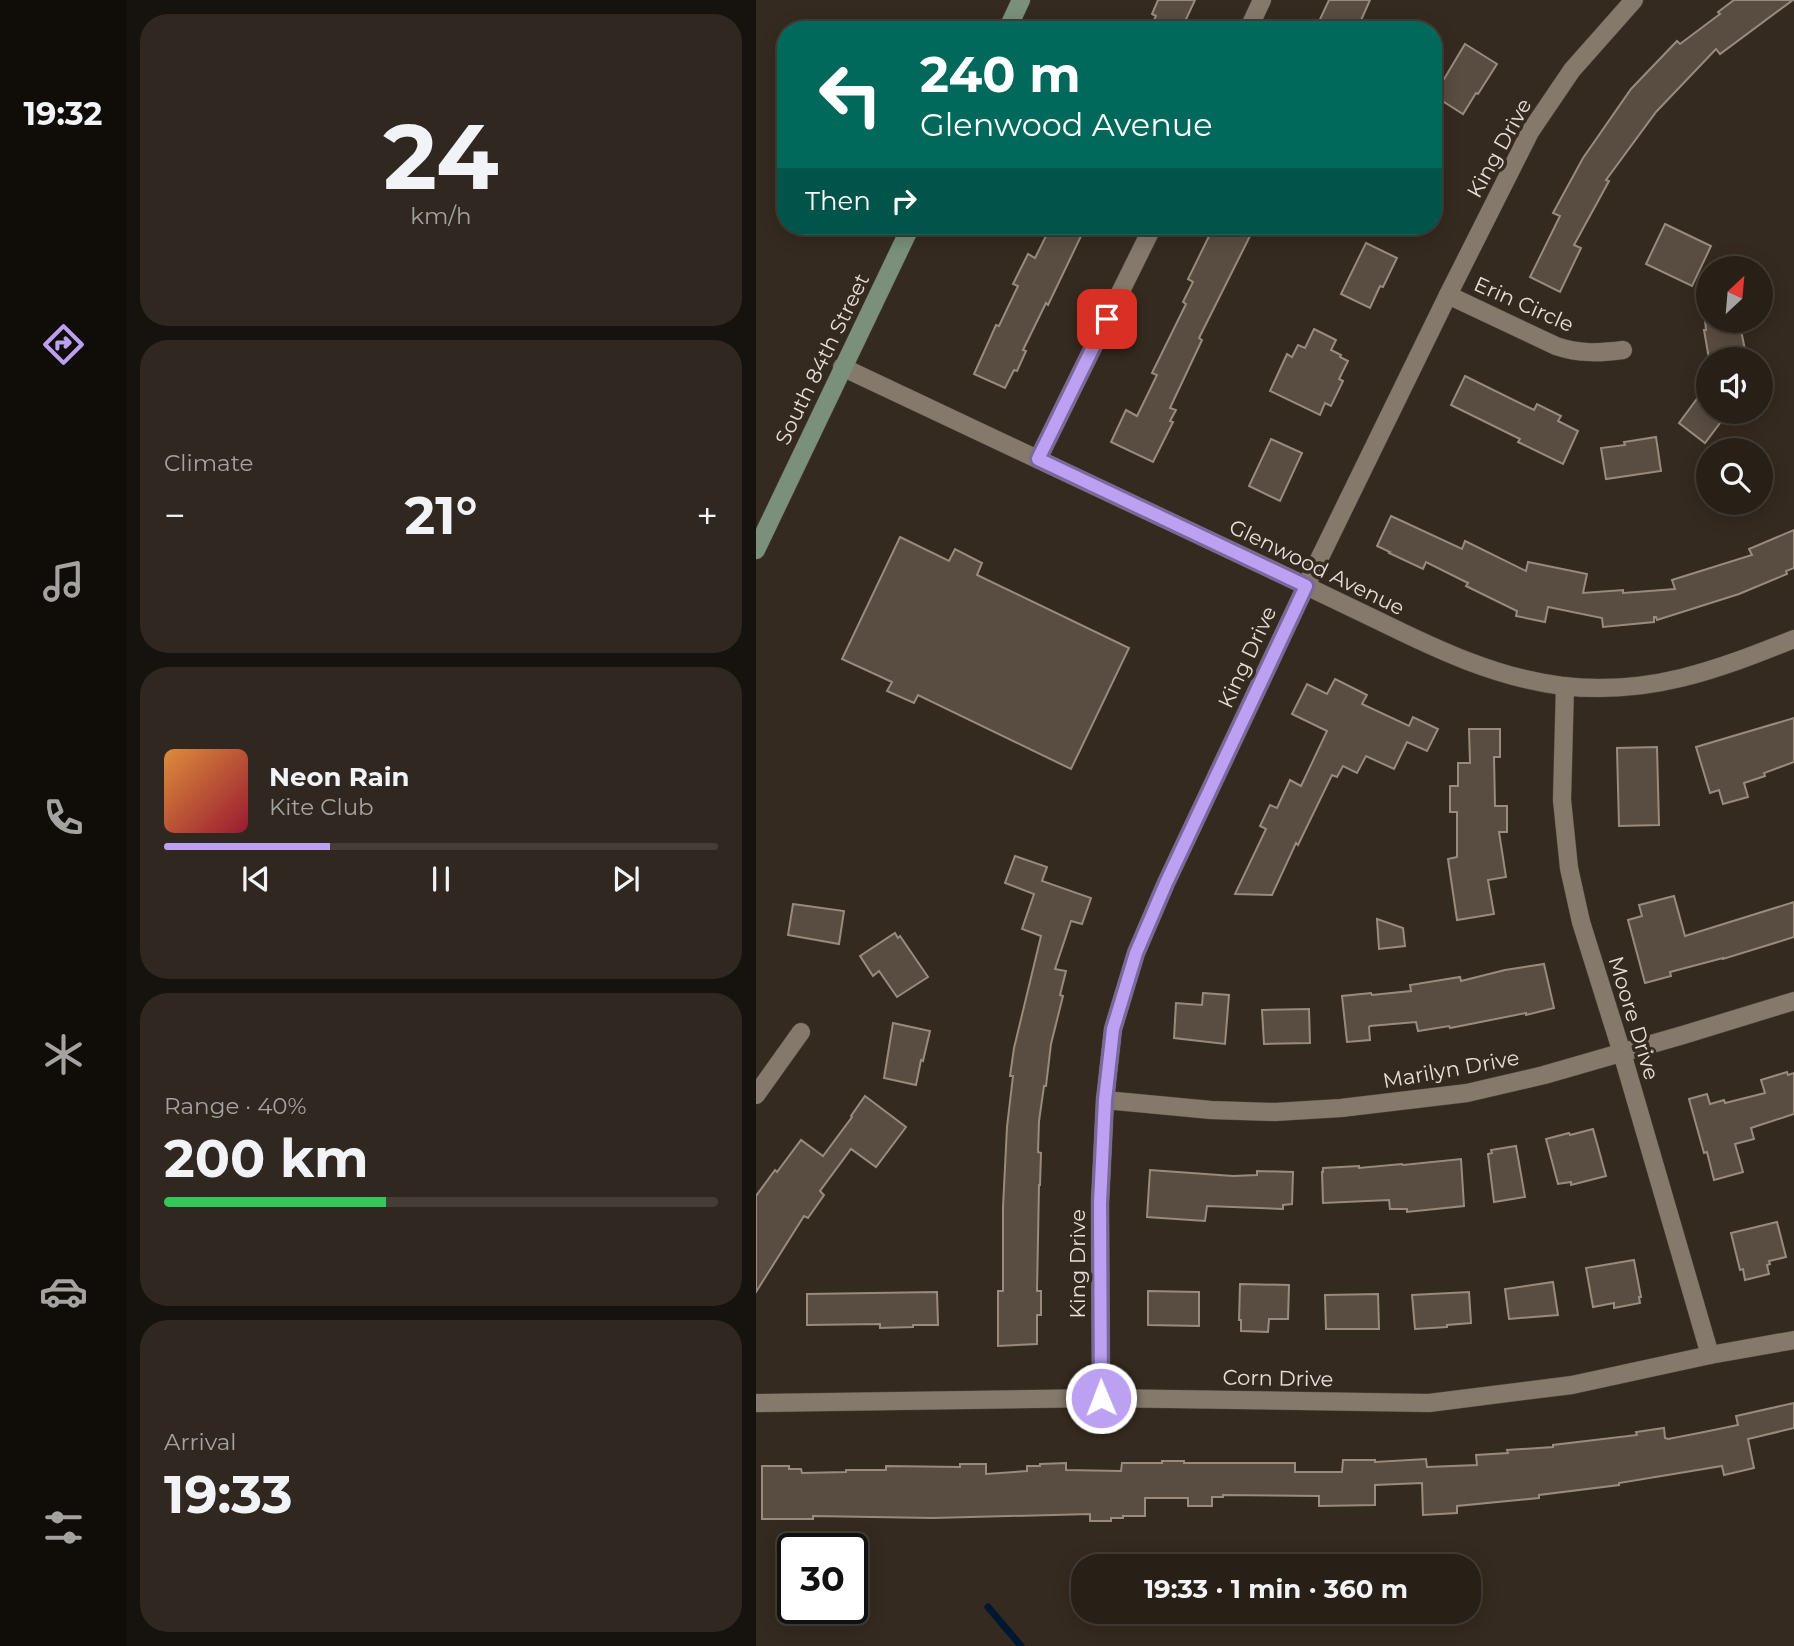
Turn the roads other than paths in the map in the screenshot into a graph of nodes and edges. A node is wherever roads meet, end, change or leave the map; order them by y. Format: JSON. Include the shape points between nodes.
{"nodes":[{"id":1,"x":1021,"y":0,"type":"edge"},
{"id":2,"x":1262,"y":0,"type":"edge"},
{"id":3,"x":1634,"y":0,"type":"edge"},
{"id":4,"x":1011,"y":21,"type":"edge"},
{"id":5,"x":1252,"y":21,"type":"edge"},
{"id":6,"x":907,"y":235,"type":"edge"},
{"id":7,"x":1149,"y":235,"type":"edge"},
{"id":8,"x":1448,"y":295,"type":"junction"},
{"id":9,"x":1623,"y":350,"type":"dead end"},
{"id":10,"x":842,"y":367,"type":"junction"},
{"id":11,"x":1038,"y":459,"type":"junction"},
{"id":12,"x":756,"y":550,"type":"edge"},
{"id":13,"x":1306,"y":586,"type":"junction"},
{"id":14,"x":1794,"y":639,"type":"edge"},
{"id":15,"x":1565,"y":686,"type":"junction"},
{"id":16,"x":1794,"y":1001,"type":"edge"},
{"id":17,"x":801,"y":1032,"type":"dead end"},
{"id":18,"x":1622,"y":1053,"type":"junction"},
{"id":19,"x":756,"y":1095,"type":"edge"},
{"id":20,"x":1105,"y":1100,"type":"junction"},
{"id":21,"x":1794,"y":1340,"type":"edge"},
{"id":22,"x":1710,"y":1355,"type":"junction"},
{"id":23,"x":1101,"y":1398,"type":"junction"},
{"id":24,"x":756,"y":1403,"type":"edge"}],
"edges":[{"from":1,"to":4,"type":"street"},
{"from":2,"to":5,"type":"street"},
{"from":3,"to":8,"type":"street","name":"King Drive","via":[[1572,70],[1530,132]]},
{"from":6,"to":10,"type":"street","name":"South 84th Street"},
{"from":7,"to":11,"type":"street"},
{"from":8,"to":9,"type":"street","name":"Erin Circle","via":[[1570,351]]},
{"from":8,"to":13,"type":"street","name":"King Drive"},
{"from":10,"to":11,"type":"street","name":"Glenwood Avenue"},
{"from":10,"to":12,"type":"street","name":"South 84th Street"},
{"from":11,"to":13,"type":"street","name":"Glenwood Avenue"},
{"from":13,"to":15,"type":"street","name":"Glenwood Avenue","via":[[1468,662]]},
{"from":13,"to":20,"type":"street","name":"King Drive","via":[[1136,953],[1113,1029]]},
{"from":14,"to":15,"type":"street","name":"Glenwood Avenue","via":[[1733,664],[1672,681],[1602,688]]},
{"from":15,"to":18,"type":"street","name":"Moore Drive","via":[[1562,800],[1569,868]]},
{"from":16,"to":18,"type":"street","name":"Marilyn Drive"},
{"from":17,"to":19,"type":"street"},
{"from":18,"to":20,"type":"street","name":"Marilyn Drive","via":[[1467,1093],[1341,1108],[1211,1110]]},
{"from":18,"to":22,"type":"street","name":"Moore Drive"},
{"from":20,"to":23,"type":"street","name":"King Drive","via":[[1100,1203]]},
{"from":21,"to":22,"type":"street","name":"Corn Drive"},
{"from":22,"to":23,"type":"street","name":"Corn Drive","via":[[1572,1385],[1429,1403]]},
{"from":23,"to":24,"type":"street","name":"Corn Drive"}]}
